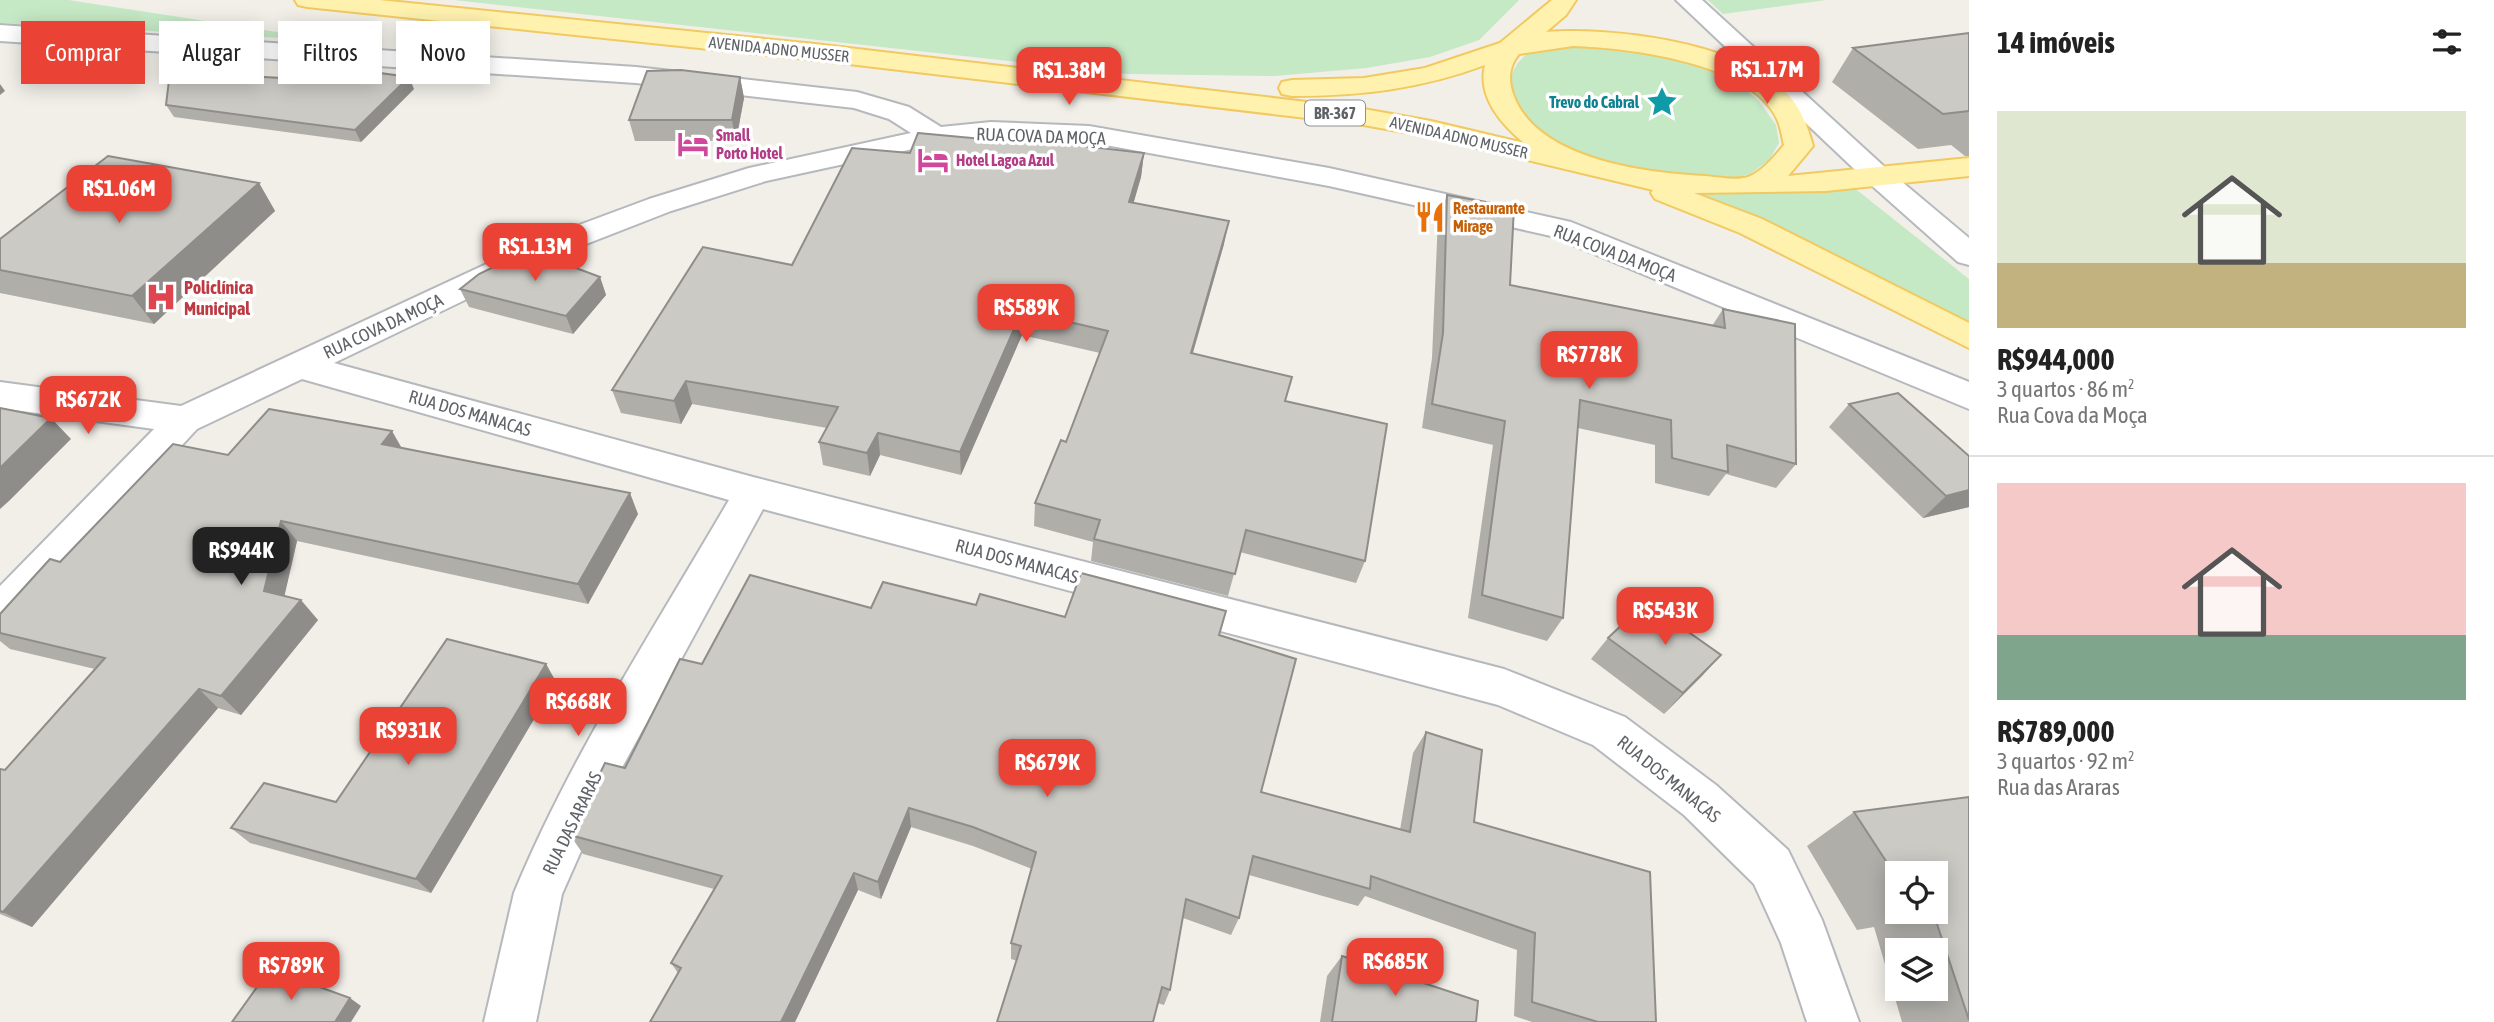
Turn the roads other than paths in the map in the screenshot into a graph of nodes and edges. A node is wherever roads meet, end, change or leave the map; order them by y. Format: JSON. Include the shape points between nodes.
{"nodes":[{"id":1,"x":307,"y":0,"type":"edge"},
{"id":2,"x":1688,"y":0,"type":"edge"},
{"id":3,"x":1562,"y":3,"type":"edge"},
{"id":4,"x":0,"y":33,"type":"edge"},
{"id":5,"x":1510,"y":47,"type":"junction"},
{"id":6,"x":1083,"y":82,"type":"junction"},
{"id":7,"x":936,"y":136,"type":"junction"},
{"id":8,"x":1583,"y":166,"type":"junction"},
{"id":9,"x":1969,"y":167,"type":"edge"},
{"id":10,"x":1625,"y":177,"type":"junction"},
{"id":11,"x":1879,"y":177,"type":"junction"},
{"id":12,"x":1757,"y":184,"type":"junction"},
{"id":13,"x":1969,"y":255,"type":"edge"},
{"id":14,"x":1969,"y":337,"type":"edge"},
{"id":15,"x":300,"y":366,"type":"junction"},
{"id":16,"x":0,"y":395,"type":"edge"},
{"id":17,"x":1969,"y":396,"type":"edge"},
{"id":18,"x":184,"y":420,"type":"junction"},
{"id":19,"x":753,"y":492,"type":"junction"},
{"id":20,"x":0,"y":613,"type":"edge"},
{"id":21,"x":510,"y":1022,"type":"edge"},
{"id":22,"x":1833,"y":1022,"type":"edge"}],
"edges":[{"from":1,"to":6,"type":"main road","name":"AVENIDA ADNO MUSSER","number":"BR-367"},
{"from":2,"to":11,"type":"street"},
{"from":3,"to":5,"type":"main road","number":"BR-367","via":[[1537,30]]},
{"from":4,"to":7,"type":"street","via":[[636,75],[857,100],[899,113]]},
{"from":5,"to":6,"type":"main road","name":"AVENIDA ADNO MUSSER","number":"BR-367","via":[[1432,74],[1378,85],[1259,88]]},
{"from":5,"to":8,"type":"main road","number":"BR-367","via":[[1496,75],[1507,109],[1529,133]]},
{"from":5,"to":12,"type":"main road","number":"BR-367","via":[[1577,37],[1620,39],[1697,57],[1746,76],[1789,115],[1799,146]]},
{"from":6,"to":8,"type":"main road","name":"AVENIDA ADNO MUSSER","number":"BR-367","via":[[1403,123]]},
{"from":7,"to":15,"type":"street","name":"RUA COVA DA MOÇA","via":[[760,174],[660,205],[547,248]]},
{"from":7,"to":17,"type":"street","name":"RUA COVA DA MOÇA","via":[[991,130],[1089,134],[1329,177],[1560,229]]},
{"from":8,"to":10,"type":"main road","number":"BR-367"},
{"from":9,"to":11,"type":"main road","number":"BR-367"},
{"from":10,"to":12,"type":"main road","number":"BR-367"},
{"from":10,"to":14,"type":"main road","via":[[1751,226]]},
{"from":11,"to":12,"type":"main road","number":"BR-367"},
{"from":11,"to":13,"type":"street"},
{"from":15,"to":18,"type":"street","name":"RUA COVA DA MOÇA"},
{"from":15,"to":19,"type":"street","name":"RUA DOS MANACAS"},
{"from":16,"to":18,"type":"street"},
{"from":18,"to":20,"type":"street","name":"RUA COVA DA MOÇA"},
{"from":19,"to":21,"type":"street","name":"RUA DAS ARARAS","via":[[583,794],[538,894]]},
{"from":19,"to":22,"type":"street","name":"RUA DOS MANACAS","via":[[1504,688],[1609,732],[1700,800],[1771,867],[1804,938]]}]}
